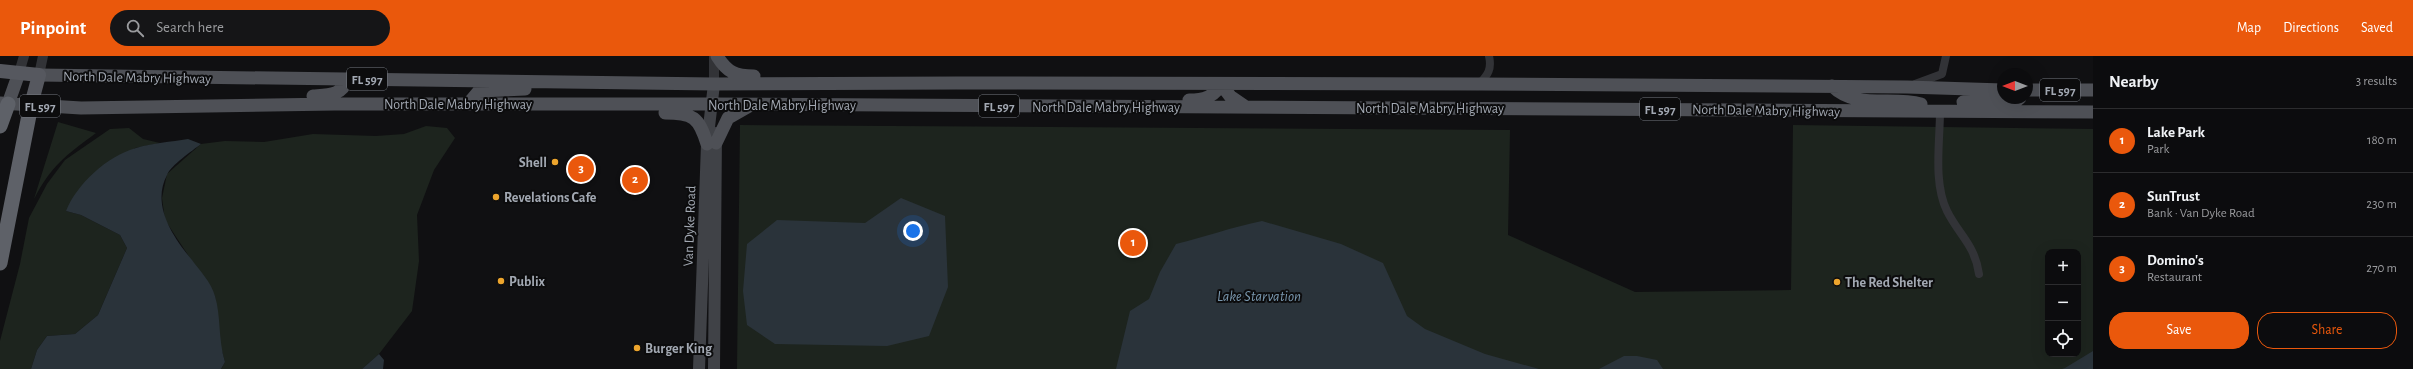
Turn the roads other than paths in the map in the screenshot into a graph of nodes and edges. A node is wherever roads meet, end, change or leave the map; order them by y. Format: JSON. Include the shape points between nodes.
{"nodes":[{"id":1,"x":24,"y":56,"type":"edge"},
{"id":2,"x":43,"y":56,"type":"edge"},
{"id":3,"x":714,"y":56,"type":"edge"},
{"id":4,"x":717,"y":56,"type":"edge"},
{"id":5,"x":1489,"y":56,"type":"edge"},
{"id":6,"x":1946,"y":56,"type":"edge"},
{"id":7,"x":0,"y":71,"type":"edge"},
{"id":8,"x":19,"y":73,"type":"junction"},
{"id":9,"x":39,"y":75,"type":"junction"},
{"id":10,"x":347,"y":79,"type":"junction"},
{"id":11,"x":596,"y":82,"type":"junction"},
{"id":12,"x":714,"y":84,"type":"junction"},
{"id":13,"x":1215,"y":84,"type":"junction"},
{"id":14,"x":1479,"y":84,"type":"junction"},
{"id":15,"x":1832,"y":86,"type":"junction"},
{"id":16,"x":1907,"y":87,"type":"junction"},
{"id":17,"x":1997,"y":90,"type":"edge"},
{"id":18,"x":2033,"y":90,"type":"edge"},
{"id":19,"x":2093,"y":90,"type":"edge"},
{"id":20,"x":1997,"y":102,"type":"edge"},
{"id":21,"x":4,"y":103,"type":"edge"},
{"id":22,"x":468,"y":104,"type":"junction"},
{"id":23,"x":512,"y":104,"type":"junction"},
{"id":24,"x":713,"y":104,"type":"junction"},
{"id":25,"x":31,"y":105,"type":"junction"},
{"id":26,"x":751,"y":105,"type":"junction"},
{"id":27,"x":167,"y":106,"type":"junction"},
{"id":28,"x":1071,"y":107,"type":"junction"},
{"id":29,"x":1246,"y":107,"type":"junction"},
{"id":30,"x":1940,"y":111,"type":"junction"},
{"id":31,"x":2093,"y":112,"type":"edge"},
{"id":32,"x":0,"y":126,"type":"edge"},
{"id":33,"x":711,"y":143,"type":"junction"},
{"id":34,"x":0,"y":263,"type":"edge"},
{"id":35,"x":1978,"y":274,"type":"dead end"},
{"id":36,"x":699,"y":369,"type":"edge"},
{"id":37,"x":714,"y":369,"type":"edge"}],
"edges":[{"from":1,"to":8,"type":"street"},
{"from":2,"to":9,"type":"street"},
{"from":3,"to":12,"type":"street","name":"Van Dyke Road"},
{"from":4,"to":13,"type":"main road","via":[[727,71],[743,76],[1108,76],[1189,78]]},
{"from":5,"to":14,"type":"street","via":[[1491,65],[1488,75]]},
{"from":6,"to":16,"type":"street","via":[[1942,74]]},
{"from":7,"to":8,"type":"highway","name":"North Dale Mabry Highway","number":"FL 597"},
{"from":8,"to":9,"type":"highway","name":"North Dale Mabry Highway","number":"FL 597"},
{"from":8,"to":21,"type":"main road"},
{"from":9,"to":10,"type":"main road","name":"North Dale Mabry Highway","number":"FL 597"},
{"from":9,"to":25,"type":"highway"},
{"from":10,"to":11,"type":"main road","name":"North Dale Mabry Highway","number":"FL 597"},
{"from":10,"to":27,"type":"main road","via":[[343,88],[330,95],[184,100]]},
{"from":11,"to":12,"type":"main road","name":"North Dale Mabry Highway","number":"FL 597"},
{"from":11,"to":22,"type":"main road","via":[[580,88],[479,91]]},
{"from":12,"to":13,"type":"main road","name":"North Dale Mabry Highway","number":"FL 597"},
{"from":12,"to":24,"type":"main road","name":"Van Dyke Road"},
{"from":13,"to":14,"type":"main road","name":"North Dale Mabry Highway","number":"FL 597"},
{"from":13,"to":28,"type":"main road","via":[[1216,92],[1198,100],[1091,99]]},
{"from":13,"to":29,"type":"main road"},
{"from":14,"to":15,"type":"main road","name":"North Dale Mabry Highway","number":"FL 597"},
{"from":15,"to":16,"type":"main road","name":"North Dale Mabry Highway","number":"FL 597"},
{"from":15,"to":30,"type":"main road","via":[[1840,94],[1853,100],[1914,102]]},
{"from":16,"to":17,"type":"main road","name":"North Dale Mabry Highway","number":"FL 597"},
{"from":18,"to":19,"type":"main road","number":"FL 597"},
{"from":20,"to":30,"type":"main road","via":[[1959,102]]},
{"from":21,"to":25,"type":"main road","name":"North Dale Mabry Highway","number":"FL 597"},
{"from":21,"to":32,"type":"highway"},
{"from":22,"to":23,"type":"main road","name":"North Dale Mabry Highway","number":"FL 597"},
{"from":22,"to":27,"type":"main road","name":"North Dale Mabry Highway","number":"FL 597"},
{"from":23,"to":24,"type":"main road","name":"North Dale Mabry Highway","number":"FL 597"},
{"from":23,"to":33,"type":"main road","via":[[571,112],[688,114],[702,127]]},
{"from":24,"to":26,"type":"main road","name":"North Dale Mabry Highway","number":"FL 597"},
{"from":24,"to":33,"type":"main road","name":"Van Dyke Road"},
{"from":25,"to":27,"type":"main road","name":"North Dale Mabry Highway","number":"FL 597","via":[[81,108]]},
{"from":25,"to":34,"type":"highway"},
{"from":26,"to":28,"type":"main road","name":"North Dale Mabry Highway","number":"FL 597"},
{"from":26,"to":33,"type":"main road","via":[[728,118]]},
{"from":28,"to":29,"type":"main road","name":"North Dale Mabry Highway","number":"FL 597"},
{"from":29,"to":30,"type":"main road","name":"North Dale Mabry Highway","number":"FL 597"},
{"from":30,"to":31,"type":"main road","name":"North Dale Mabry Highway","number":"FL 597"},
{"from":30,"to":35,"type":"street","via":[[1940,189],[1947,211],[1977,258]]},
{"from":33,"to":36,"type":"main road","name":"Van Dyke Road"},
{"from":33,"to":37,"type":"main road","name":"Van Dyke Road"}]}
